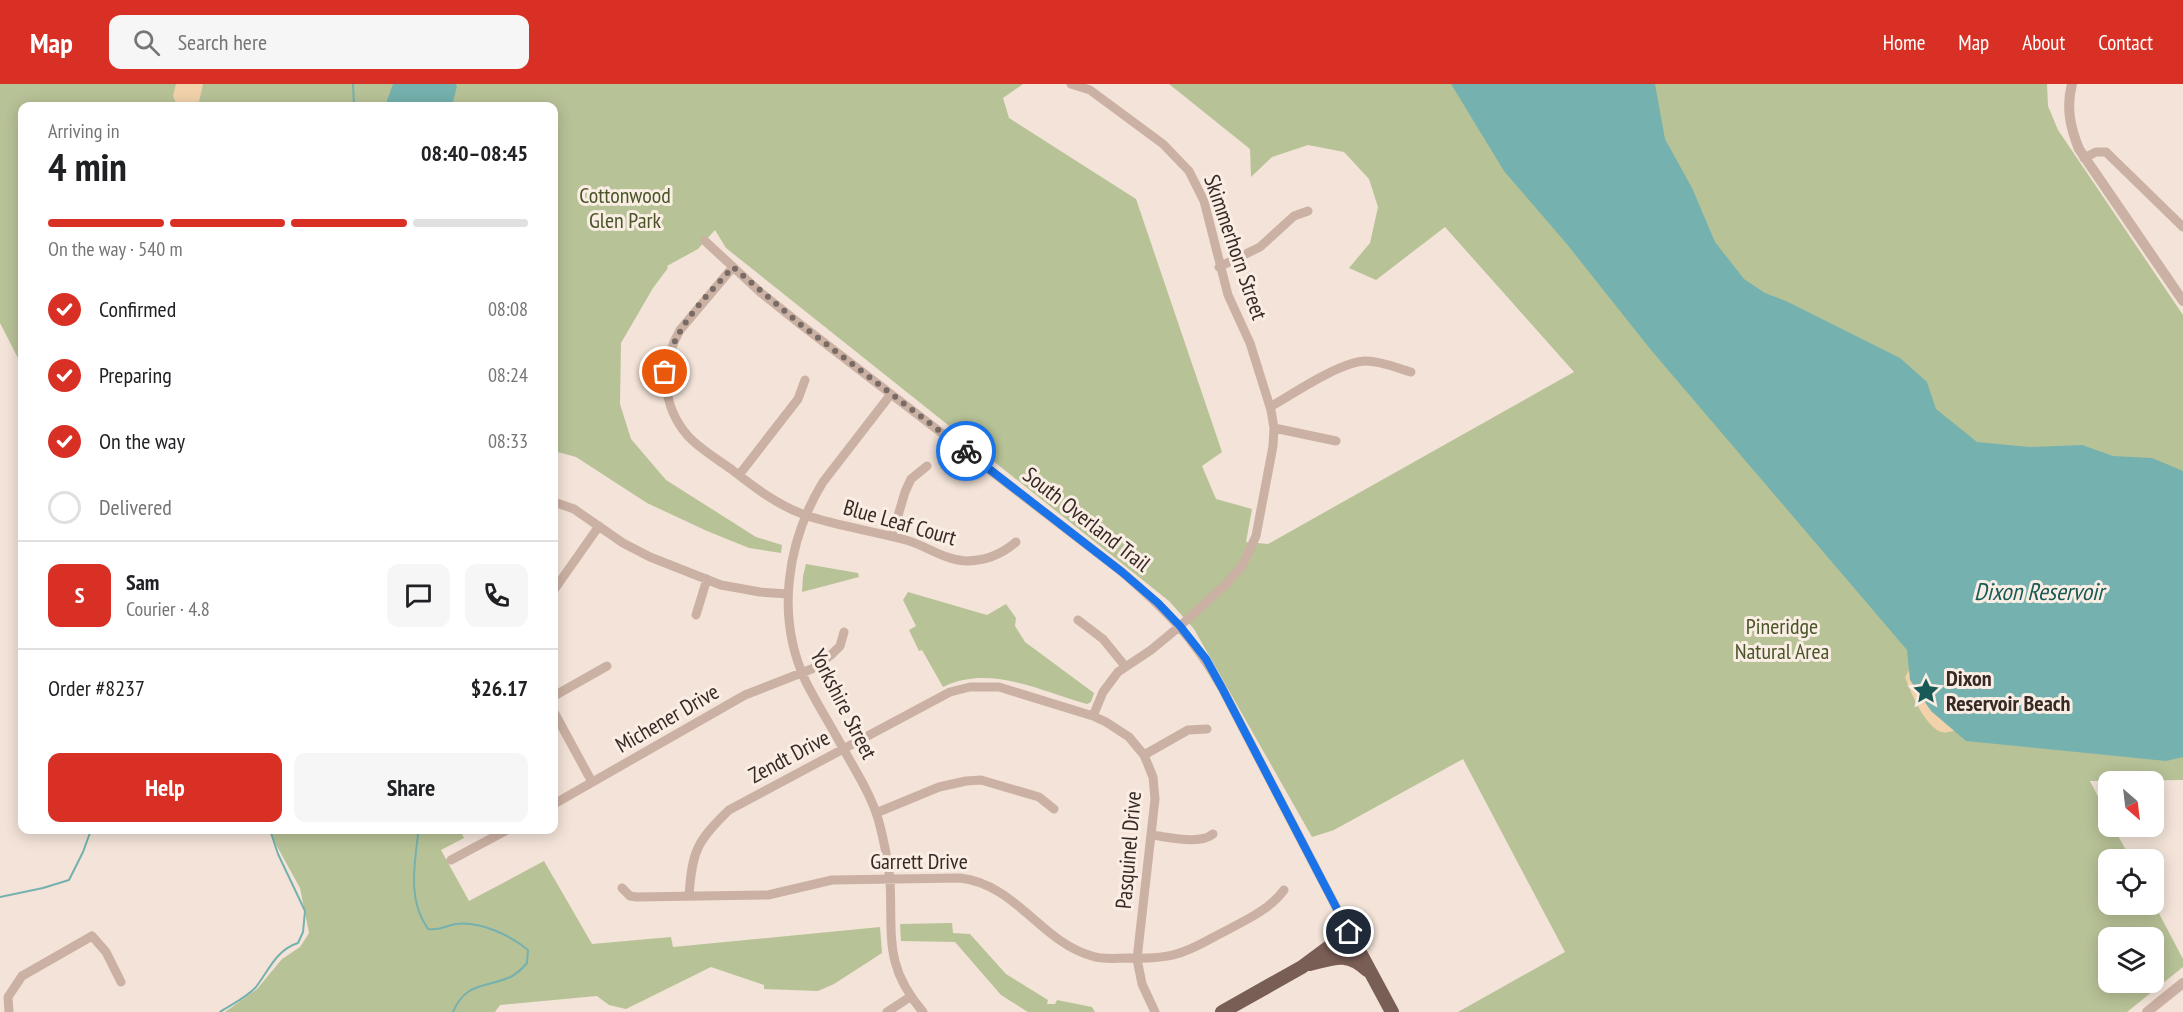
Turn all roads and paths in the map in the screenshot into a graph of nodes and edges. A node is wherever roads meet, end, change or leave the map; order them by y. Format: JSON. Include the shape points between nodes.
{"nodes":[{"id":1,"x":1071,"y":84,"type":"edge"},
{"id":2,"x":2072,"y":84,"type":"edge"},
{"id":3,"x":2084,"y":158,"type":"junction"},
{"id":4,"x":1308,"y":211,"type":"dead end"},
{"id":5,"x":2183,"y":227,"type":"edge"},
{"id":6,"x":705,"y":241,"type":"dead end"},
{"id":7,"x":733,"y":267,"type":"junction"},
{"id":8,"x":1219,"y":267,"type":"junction"},
{"id":9,"x":2183,"y":301,"type":"edge"},
{"id":10,"x":1412,"y":372,"type":"dead end"},
{"id":11,"x":805,"y":380,"type":"dead end"},
{"id":12,"x":891,"y":394,"type":"junction"},
{"id":13,"x":1270,"y":407,"type":"junction"},
{"id":14,"x":1275,"y":428,"type":"junction"},
{"id":15,"x":1336,"y":441,"type":"dead end"},
{"id":16,"x":927,"y":466,"type":"dead end"},
{"id":17,"x":739,"y":475,"type":"junction"},
{"id":18,"x":558,"y":503,"type":"edge"},
{"id":19,"x":805,"y":515,"type":"junction"},
{"id":20,"x":599,"y":526,"type":"junction"},
{"id":21,"x":892,"y":536,"type":"junction"},
{"id":22,"x":1016,"y":542,"type":"dead end"},
{"id":23,"x":707,"y":579,"type":"junction"},
{"id":24,"x":558,"y":584,"type":"edge"},
{"id":25,"x":788,"y":594,"type":"junction"},
{"id":26,"x":696,"y":615,"type":"dead end"},
{"id":27,"x":1078,"y":620,"type":"dead end"},
{"id":28,"x":1180,"y":626,"type":"junction"},
{"id":29,"x":844,"y":632,"type":"dead end"},
{"id":30,"x":607,"y":666,"type":"dead end"},
{"id":31,"x":1125,"y":666,"type":"junction"},
{"id":32,"x":802,"y":674,"type":"junction"},
{"id":33,"x":558,"y":694,"type":"edge"},
{"id":34,"x":1093,"y":716,"type":"junction"},
{"id":35,"x":558,"y":719,"type":"edge"},
{"id":36,"x":1207,"y":729,"type":"dead end"},
{"id":37,"x":844,"y":749,"type":"junction"},
{"id":38,"x":1144,"y":755,"type":"junction"},
{"id":39,"x":592,"y":782,"type":"junction"},
{"id":40,"x":558,"y":802,"type":"edge"},
{"id":41,"x":1054,"y":809,"type":"dead end"},
{"id":42,"x":876,"y":813,"type":"junction"},
{"id":43,"x":500,"y":834,"type":"edge"},
{"id":44,"x":1214,"y":834,"type":"dead end"},
{"id":45,"x":1151,"y":835,"type":"junction"},
{"id":46,"x":451,"y":860,"type":"dead end"},
{"id":47,"x":890,"y":879,"type":"junction"},
{"id":48,"x":622,"y":888,"type":"dead end"},
{"id":49,"x":1284,"y":890,"type":"dead end"},
{"id":50,"x":689,"y":896,"type":"junction"},
{"id":51,"x":1349,"y":932,"type":"junction"},
{"id":52,"x":1137,"y":958,"type":"junction"},
{"id":53,"x":1302,"y":967,"type":"junction"},
{"id":54,"x":1372,"y":975,"type":"junction"},
{"id":55,"x":121,"y":982,"type":"dead end"},
{"id":56,"x":2183,"y":982,"type":"edge"},
{"id":57,"x":910,"y":997,"type":"junction"},
{"id":58,"x":9,"y":1012,"type":"edge"},
{"id":59,"x":887,"y":1012,"type":"edge"},
{"id":60,"x":923,"y":1012,"type":"edge"},
{"id":61,"x":1155,"y":1012,"type":"edge"},
{"id":62,"x":1222,"y":1012,"type":"edge"},
{"id":63,"x":1392,"y":1012,"type":"edge"},
{"id":64,"x":2147,"y":1012,"type":"edge"}],
"edges":[{"from":1,"to":8,"type":"street","name":"Skimmerhorn Street","via":[[1090,90],[1163,144],[1189,171],[1206,207]]},
{"from":2,"to":3,"type":"street","via":[[2070,120]]},
{"from":3,"to":5,"type":"street","via":[[2106,152]]},
{"from":3,"to":9,"type":"street"},
{"from":4,"to":8,"type":"street","via":[[1294,216],[1260,248]]},
{"from":6,"to":7,"type":"street","name":"South Overland Trail"},
{"from":7,"to":12,"type":"street","name":"South Overland Trail"},
{"from":7,"to":17,"type":"street","name":"Blue Leaf Court","via":[[680,330],[670,350],[665,380],[670,406],[680,425],[691,439]]},
{"from":8,"to":13,"type":"street","name":"Skimmerhorn Street","via":[[1250,343]]},
{"from":10,"to":13,"type":"street","via":[[1359,361]]},
{"from":11,"to":17,"type":"street","via":[[798,399]]},
{"from":12,"to":19,"type":"street","name":"Yorkshire Street","via":[[823,482]]},
{"from":12,"to":28,"type":"street","name":"South Overland Trail","via":[[1122,572]]},
{"from":13,"to":14,"type":"street","name":"Skimmerhorn Street"},
{"from":14,"to":15,"type":"street"},
{"from":14,"to":28,"type":"street","name":"Skimmerhorn Street","via":[[1256,536],[1248,556],[1233,577]]},
{"from":16,"to":21,"type":"street","via":[[911,479],[904,492]]},
{"from":17,"to":19,"type":"street","name":"Blue Leaf Court","via":[[776,502]]},
{"from":18,"to":20,"type":"street"},
{"from":19,"to":21,"type":"street","name":"Blue Leaf Court"},
{"from":19,"to":25,"type":"street","name":"Yorkshire Street","via":[[791,562]]},
{"from":20,"to":23,"type":"street","via":[[637,552]]},
{"from":20,"to":24,"type":"street"},
{"from":21,"to":22,"type":"street","name":"Blue Leaf Court","via":[[965,561],[1004,553]]},
{"from":23,"to":25,"type":"street","via":[[740,589]]},
{"from":23,"to":26,"type":"street"},
{"from":25,"to":32,"type":"street","name":"Yorkshire Street","via":[[792,641]]},
{"from":27,"to":31,"type":"street","via":[[1103,639]]},
{"from":28,"to":31,"type":"street","name":"Skimmerhorn Street"},
{"from":28,"to":51,"type":"street","name":"South Overland Trail","via":[[1206,659]]},
{"from":29,"to":32,"type":"street","name":"Michener Drive","via":[[840,646],[831,655]]},
{"from":30,"to":33,"type":"street"},
{"from":31,"to":34,"type":"street","name":"Skimmerhorn Street","via":[[1103,692]]},
{"from":32,"to":37,"type":"street","name":"Yorkshire Street"},
{"from":32,"to":39,"type":"street","name":"Michener Drive","via":[[745,695]]},
{"from":34,"to":37,"type":"street","name":"Zendt Drive","via":[[999,687],[970,687],[950,692]]},
{"from":34,"to":38,"type":"street","name":"Pasquinel Drive","via":[[1118,729]]},
{"from":35,"to":39,"type":"street"},
{"from":36,"to":38,"type":"street","via":[[1188,730]]},
{"from":37,"to":42,"type":"street","name":"Yorkshire Street"},
{"from":37,"to":50,"type":"street","name":"Zendt Drive","via":[[729,810],[710,828],[697,848]]},
{"from":38,"to":45,"type":"street","name":"Pasquinel Drive","via":[[1155,788]]},
{"from":39,"to":40,"type":"street","name":"Michener Drive"},
{"from":41,"to":42,"type":"street","via":[[1039,797],[981,780],[939,787]]},
{"from":42,"to":47,"type":"street","name":"Yorkshire Street"},
{"from":43,"to":46,"type":"street"},
{"from":44,"to":45,"type":"street","via":[[1198,840]]},
{"from":45,"to":52,"type":"street","name":"Pasquinel Drive"},
{"from":47,"to":50,"type":"street","name":"Garrett Drive","via":[[832,880],[768,895]]},
{"from":47,"to":52,"type":"street","name":"Garrett Drive","via":[[960,878],[986,883],[1074,948],[1093,957]]},
{"from":47,"to":57,"type":"street","name":"Yorkshire Street","via":[[891,951],[896,971]]},
{"from":48,"to":50,"type":"street","name":"Garrett Drive","via":[[637,897]]},
{"from":49,"to":52,"type":"street","name":"Garrett Drive","via":[[1268,908],[1193,949],[1167,957]]},
{"from":51,"to":53,"type":"main road"},
{"from":51,"to":54,"type":"main road","name":"South Overland Trail"},
{"from":52,"to":61,"type":"street","name":"Pasquinel Drive","via":[[1142,984]]},
{"from":53,"to":54,"type":"main road","via":[[1344,957],[1359,963]]},
{"from":53,"to":62,"type":"main road"},
{"from":54,"to":63,"type":"main road","name":"South Overland Trail"},
{"from":55,"to":58,"type":"street","via":[[106,952],[92,936],[22,976],[8,997]]},
{"from":56,"to":64,"type":"street"},
{"from":57,"to":59,"type":"street"},
{"from":57,"to":60,"type":"street","name":"Yorkshire Street"}]}
